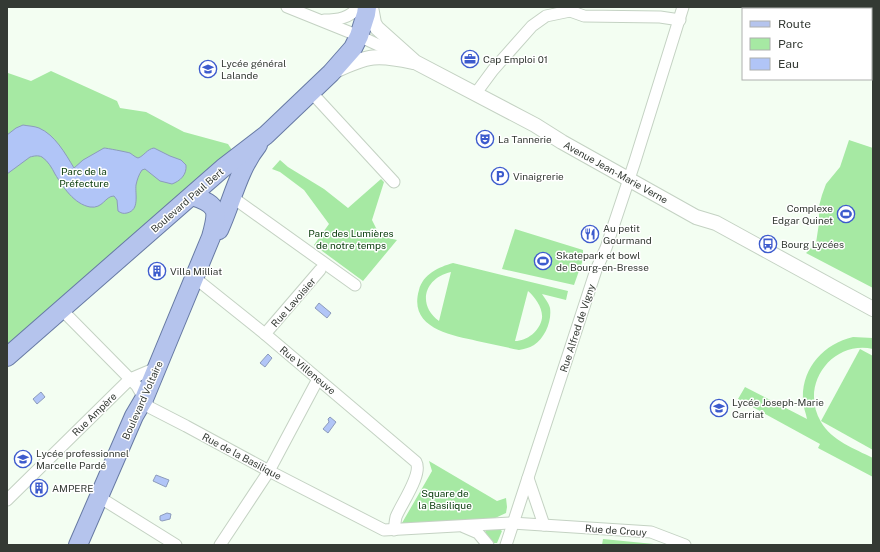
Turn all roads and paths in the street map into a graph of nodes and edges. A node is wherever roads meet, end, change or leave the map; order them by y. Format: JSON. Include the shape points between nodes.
{"nodes":[{"id":1,"x":287,"y":7,"type":"edge"},
{"id":2,"x":358,"y":7,"type":"edge"},
{"id":3,"x":367,"y":7,"type":"edge"},
{"id":4,"x":371,"y":7,"type":"edge"},
{"id":5,"x":683,"y":7,"type":"edge"},
{"id":6,"x":571,"y":9,"type":"edge"},
{"id":7,"x":320,"y":20,"type":"junction"},
{"id":8,"x":680,"y":20,"type":"junction"},
{"id":9,"x":360,"y":36,"type":"junction"},
{"id":10,"x":416,"y":62,"type":"junction"},
{"id":11,"x":331,"y":73,"type":"junction"},
{"id":12,"x":311,"y":92,"type":"junction"},
{"id":13,"x":476,"y":94,"type":"junction"},
{"id":14,"x":266,"y":135,"type":"junction"},
{"id":15,"x":629,"y":179,"type":"junction"},
{"id":16,"x":394,"y":182,"type":"dead end"},
{"id":17,"x":192,"y":196,"type":"junction"},
{"id":18,"x":232,"y":197,"type":"junction"},
{"id":19,"x":320,"y":270,"type":"dead end"},
{"id":20,"x":195,"y":278,"type":"junction"},
{"id":21,"x":355,"y":285,"type":"dead end"},
{"id":22,"x":61,"y":309,"type":"junction"},
{"id":23,"x":873,"y":310,"type":"edge"},
{"id":24,"x":265,"y":334,"type":"junction"},
{"id":25,"x":7,"y":357,"type":"edge"},
{"id":26,"x":156,"y":368,"type":"junction"},
{"id":27,"x":130,"y":378,"type":"junction"},
{"id":28,"x":318,"y":379,"type":"junction"},
{"id":29,"x":144,"y":399,"type":"junction"},
{"id":30,"x":269,"y":471,"type":"junction"},
{"id":31,"x":528,"y":478,"type":"junction"},
{"id":32,"x":99,"y":497,"type":"junction"},
{"id":33,"x":7,"y":500,"type":"edge"},
{"id":34,"x":512,"y":523,"type":"junction"},
{"id":35,"x":544,"y":525,"type":"junction"},
{"id":36,"x":461,"y":526,"type":"junction"},
{"id":37,"x":394,"y":530,"type":"junction"},
{"id":38,"x":78,"y":545,"type":"edge"},
{"id":39,"x":176,"y":545,"type":"edge"},
{"id":40,"x":220,"y":545,"type":"edge"},
{"id":41,"x":488,"y":545,"type":"edge"},
{"id":42,"x":506,"y":545,"type":"edge"},
{"id":43,"x":685,"y":545,"type":"edge"}],
"edges":[{"from":1,"to":7,"type":"street","name":"Avenue Jean-Marie Verne"},
{"from":2,"to":7,"type":"street","via":[[351,15]]},
{"from":3,"to":9,"type":"main road","name":"Boulevard Paul Bert"},
{"from":4,"to":10,"type":"street","via":[[377,28]]},
{"from":5,"to":8,"type":"street","name":"Rue Alfred de Vigny"},
{"from":6,"to":8,"type":"street","via":[[584,16],[660,17]]},
{"from":6,"to":13,"type":"street","via":[[546,16],[532,26],[493,70]]},
{"from":7,"to":9,"type":"street","name":"Avenue Jean-Marie Verne"},
{"from":8,"to":15,"type":"street","name":"Rue Alfred de Vigny"},
{"from":9,"to":10,"type":"street","name":"Avenue Jean-Marie Verne"},
{"from":9,"to":11,"type":"main road","name":"Boulevard Paul Bert"},
{"from":10,"to":11,"type":"street","via":[[391,56],[372,57]]},
{"from":10,"to":13,"type":"street","name":"Avenue Jean-Marie Verne"},
{"from":11,"to":12,"type":"main road","name":"Boulevard Paul Bert"},
{"from":12,"to":14,"type":"main road","name":"Boulevard Paul Bert"},
{"from":12,"to":16,"type":"street"},
{"from":13,"to":15,"type":"street","name":"Avenue Jean-Marie Verne"},
{"from":14,"to":17,"type":"main road","name":"Boulevard Paul Bert"},
{"from":14,"to":18,"type":"main road","name":"Boulevard Voltaire","via":[[252,153]]},
{"from":15,"to":23,"type":"street","name":"Avenue Jean-Marie Verne","via":[[696,217],[716,223]]},
{"from":15,"to":31,"type":"street","name":"Rue Alfred de Vigny","via":[[596,270]]},
{"from":17,"to":20,"type":"main road","name":"Boulevard Voltaire","via":[[209,204],[217,216]]},
{"from":17,"to":22,"type":"main road","name":"Boulevard Paul Bert"},
{"from":18,"to":20,"type":"main road","name":"Boulevard Voltaire"},
{"from":18,"to":21,"type":"street"},
{"from":19,"to":24,"type":"street","name":"Rue Lavoisier"},
{"from":20,"to":24,"type":"street","name":"Rue Villeneuve"},
{"from":20,"to":26,"type":"main road","name":"Boulevard Voltaire"},
{"from":22,"to":25,"type":"main road","name":"Boulevard Paul Bert"},
{"from":22,"to":27,"type":"street","name":"Rue de la Basilique"},
{"from":24,"to":28,"type":"street","name":"Rue Villeneuve"},
{"from":26,"to":27,"type":"street"},
{"from":26,"to":29,"type":"main road","name":"Boulevard Voltaire"},
{"from":27,"to":29,"type":"street","name":"Rue de la Basilique"},
{"from":27,"to":33,"type":"street","name":"Rue Ampère"},
{"from":28,"to":30,"type":"street"},
{"from":28,"to":37,"type":"street","name":"Rue Villeneuve","via":[[414,458],[418,466],[416,475],[395,519]]},
{"from":29,"to":30,"type":"street","name":"Rue de la Basilique","via":[[149,407]]},
{"from":29,"to":32,"type":"main road","name":"Boulevard Voltaire"},
{"from":30,"to":37,"type":"street","name":"Rue de la Basilique","via":[[384,530]]},
{"from":30,"to":40,"type":"street"},
{"from":31,"to":34,"type":"street","name":"Rue Alfred de Vigny"},
{"from":31,"to":35,"type":"street"},
{"from":32,"to":38,"type":"main road","name":"Boulevard Voltaire"},
{"from":32,"to":39,"type":"street"},
{"from":34,"to":35,"type":"street","name":"Rue de Crouy"},
{"from":34,"to":36,"type":"street","name":"Rue de la Basilique"},
{"from":34,"to":42,"type":"street","name":"Rue Alfred de Vigny"},
{"from":35,"to":43,"type":"street","name":"Rue de Crouy","via":[[651,532]]},
{"from":36,"to":37,"type":"street","name":"Rue de la Basilique"},
{"from":36,"to":41,"type":"street","name":"Rue de la Basilique","via":[[478,533]]}]}
